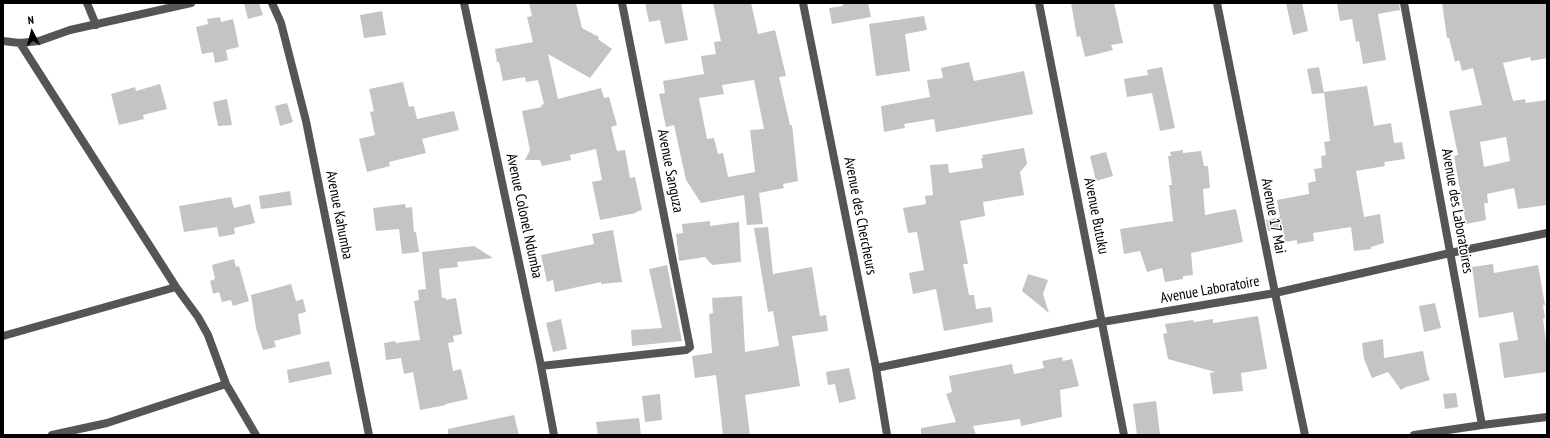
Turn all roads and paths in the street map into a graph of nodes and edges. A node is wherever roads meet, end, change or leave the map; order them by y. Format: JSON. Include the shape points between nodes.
{"nodes":[{"id":1,"x":87,"y":3,"type":"edge"},
{"id":2,"x":191,"y":3,"type":"edge"},
{"id":3,"x":272,"y":3,"type":"edge"},
{"id":4,"x":464,"y":3,"type":"edge"},
{"id":5,"x":622,"y":3,"type":"edge"},
{"id":6,"x":804,"y":3,"type":"edge"},
{"id":7,"x":1039,"y":3,"type":"edge"},
{"id":8,"x":1217,"y":3,"type":"edge"},
{"id":9,"x":1404,"y":3,"type":"edge"},
{"id":10,"x":96,"y":25,"type":"junction"},
{"id":11,"x":3,"y":41,"type":"edge"},
{"id":12,"x":20,"y":43,"type":"junction"},
{"id":13,"x":1547,"y":233,"type":"edge"},
{"id":14,"x":1450,"y":253,"type":"junction"},
{"id":15,"x":176,"y":287,"type":"junction"},
{"id":16,"x":1275,"y":293,"type":"junction"},
{"id":17,"x":1102,"y":322,"type":"junction"},
{"id":18,"x":3,"y":336,"type":"edge"},
{"id":19,"x":541,"y":366,"type":"junction"},
{"id":20,"x":876,"y":368,"type":"junction"},
{"id":21,"x":226,"y":384,"type":"junction"},
{"id":22,"x":1547,"y":417,"type":"edge"},
{"id":23,"x":1482,"y":425,"type":"junction"},
{"id":24,"x":1447,"y":433,"type":"edge"},
{"id":25,"x":52,"y":435,"type":"edge"},
{"id":26,"x":256,"y":435,"type":"edge"},
{"id":27,"x":369,"y":435,"type":"edge"},
{"id":28,"x":554,"y":435,"type":"edge"},
{"id":29,"x":887,"y":435,"type":"edge"},
{"id":30,"x":1124,"y":435,"type":"edge"},
{"id":31,"x":1305,"y":435,"type":"edge"},
{"id":32,"x":1414,"y":435,"type":"edge"}],
"edges":[{"from":1,"to":10,"type":"street"},
{"from":2,"to":10,"type":"street"},
{"from":3,"to":27,"type":"street","name":"Avenue Kahumba","via":[[281,23],[306,121]]},
{"from":4,"to":19,"type":"street","name":"Avenue Colonel Ndumba"},
{"from":5,"to":19,"type":"street","name":"Avenue Sanguza","via":[[691,344],[686,350]]},
{"from":6,"to":20,"type":"street","name":"Avenue des Chercheurs"},
{"from":7,"to":17,"type":"street","name":"Avenue Butuku"},
{"from":8,"to":16,"type":"street","name":"Avenue 17 Mai"},
{"from":9,"to":14,"type":"street","name":"Avenue des Laboratoires"},
{"from":10,"to":12,"type":"street","via":[[70,30],[39,41]]},
{"from":11,"to":12,"type":"street"},
{"from":12,"to":15,"type":"street"},
{"from":13,"to":14,"type":"street","name":"Avenue Laboratoire"},
{"from":14,"to":16,"type":"street","name":"Avenue Laboratoire"},
{"from":14,"to":23,"type":"street","name":"Avenue des Laboratoires"},
{"from":15,"to":18,"type":"street"},
{"from":15,"to":21,"type":"street","via":[[208,335]]},
{"from":16,"to":17,"type":"street","name":"Avenue Laboratoire"},
{"from":16,"to":31,"type":"street","name":"Avenue 17 Mai"},
{"from":17,"to":20,"type":"street","name":"Avenue Laboratoire"},
{"from":17,"to":30,"type":"street","name":"Avenue Butuku"},
{"from":19,"to":28,"type":"street","name":"Avenue Colonel Ndumba"},
{"from":20,"to":29,"type":"street","name":"Avenue des Chercheurs"},
{"from":21,"to":25,"type":"street","via":[[107,423]]},
{"from":21,"to":26,"type":"street"},
{"from":22,"to":23,"type":"street"},
{"from":23,"to":24,"type":"street"},
{"from":24,"to":32,"type":"street"}]}
